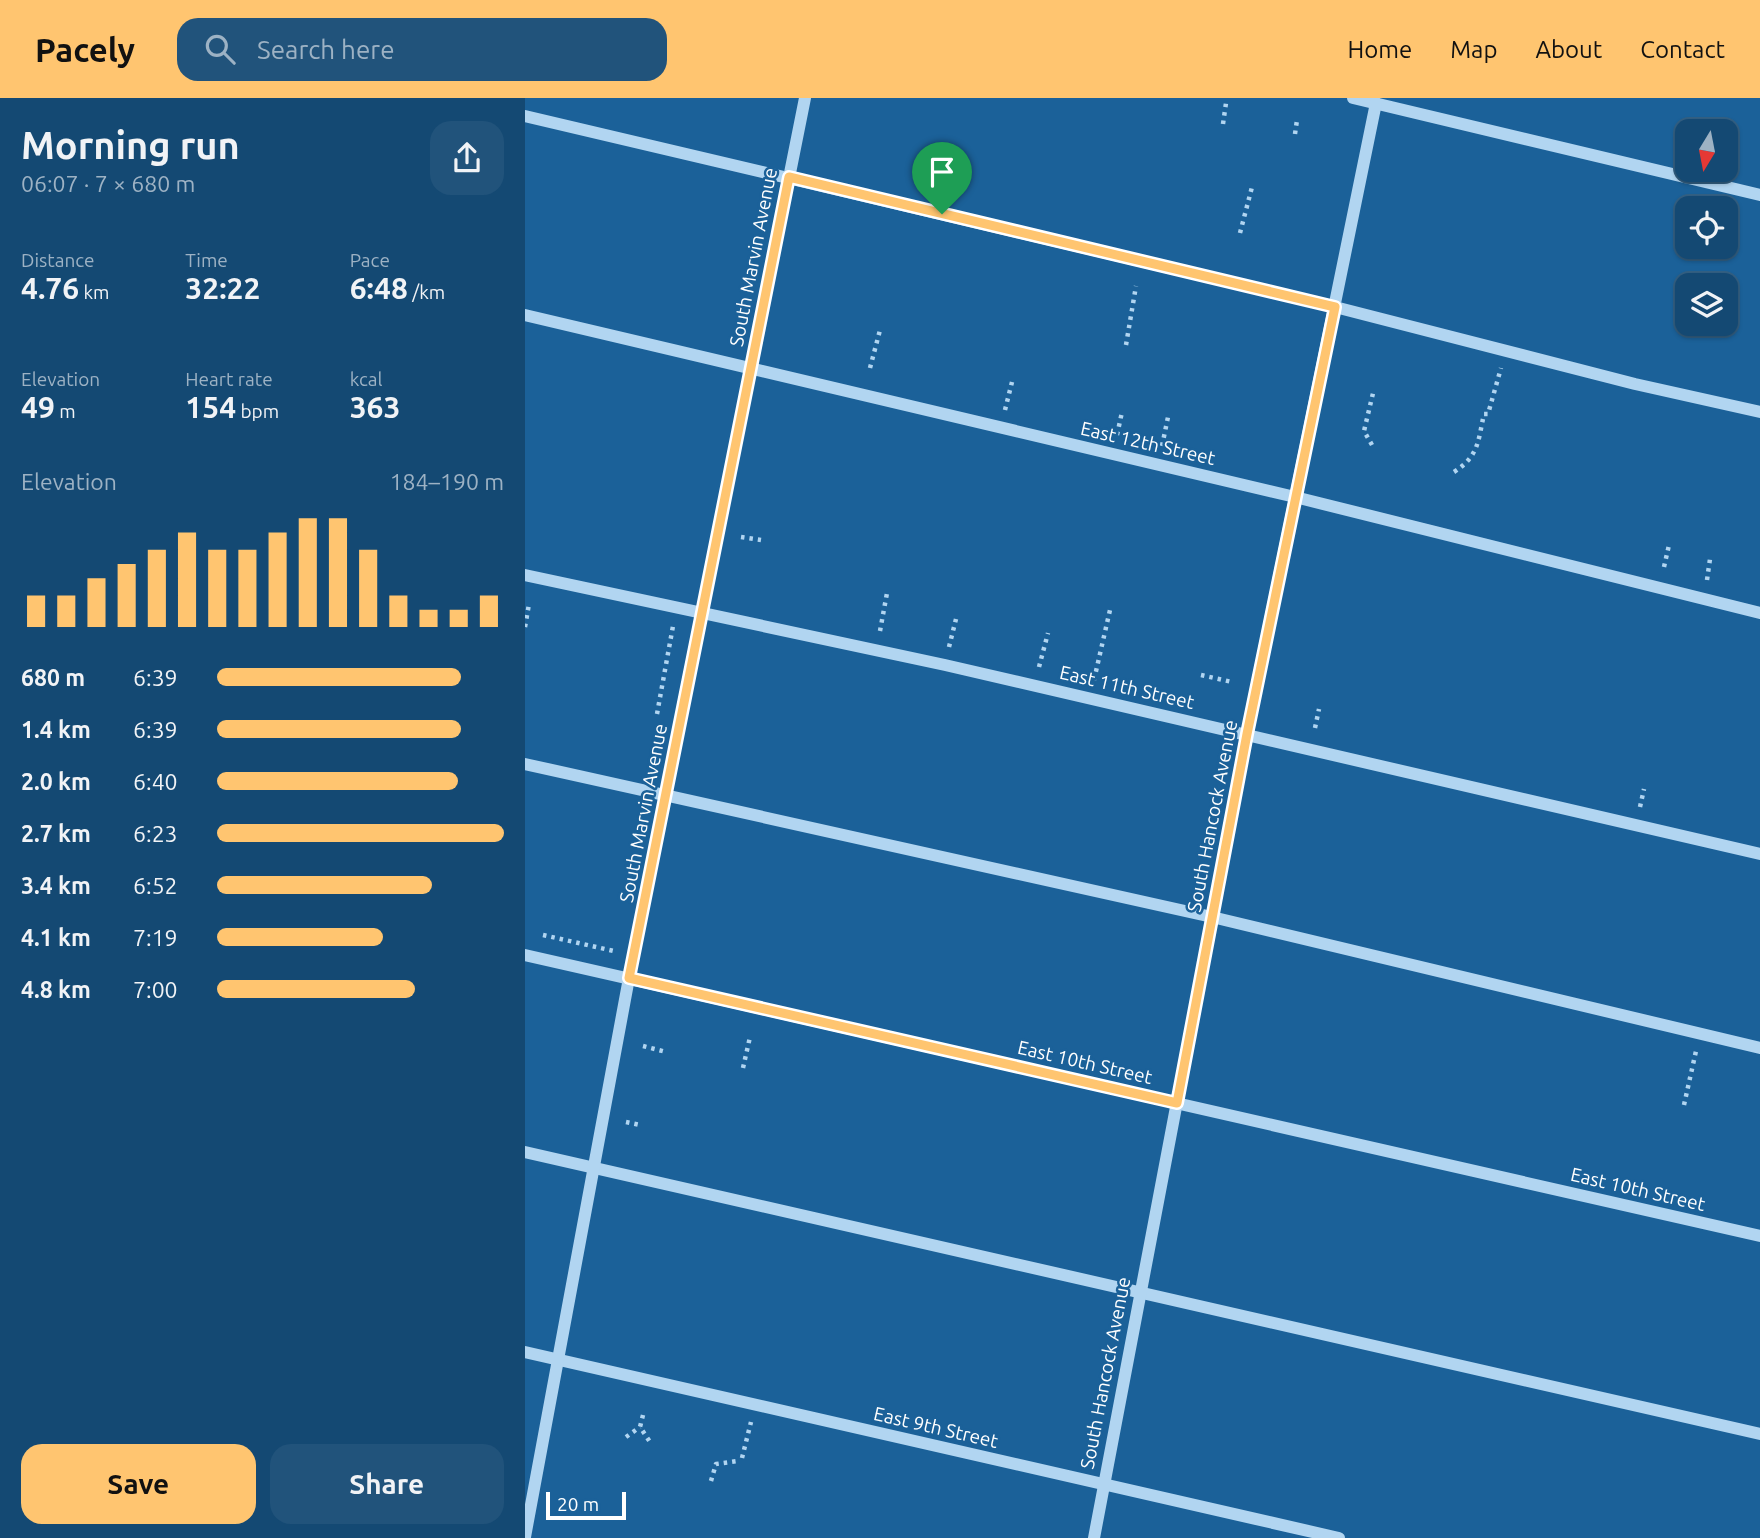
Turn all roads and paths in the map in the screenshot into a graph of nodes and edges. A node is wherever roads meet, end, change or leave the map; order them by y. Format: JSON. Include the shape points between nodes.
{"nodes":[{"id":1,"x":805,"y":98,"type":"edge"},
{"id":2,"x":1353,"y":98,"type":"edge"},
{"id":3,"x":1226,"y":103,"type":"dead end"},
{"id":4,"x":1376,"y":103,"type":"junction"},
{"id":5,"x":525,"y":116,"type":"edge"},
{"id":6,"x":1297,"y":120,"type":"dead end"},
{"id":7,"x":1223,"y":124,"type":"dead end"},
{"id":8,"x":1295,"y":134,"type":"dead end"},
{"id":9,"x":789,"y":177,"type":"junction"},
{"id":10,"x":1252,"y":187,"type":"dead end"},
{"id":11,"x":1760,"y":195,"type":"edge"},
{"id":12,"x":1240,"y":233,"type":"dead end"},
{"id":13,"x":1136,"y":286,"type":"dead end"},
{"id":14,"x":1335,"y":307,"type":"junction"},
{"id":15,"x":525,"y":315,"type":"edge"},
{"id":16,"x":880,"y":330,"type":"dead end"},
{"id":17,"x":1126,"y":345,"type":"dead end"},
{"id":18,"x":1505,"y":351,"type":"junction"},
{"id":19,"x":870,"y":368,"type":"dead end"},
{"id":20,"x":751,"y":369,"type":"junction"},
{"id":21,"x":1011,"y":382,"type":"dead end"},
{"id":22,"x":1374,"y":389,"type":"dead end"},
{"id":23,"x":1122,"y":412,"type":"dead end"},
{"id":24,"x":1760,"y":412,"type":"edge"},
{"id":25,"x":1005,"y":415,"type":"dead end"},
{"id":26,"x":1168,"y":417,"type":"dead end"},
{"id":27,"x":1119,"y":425,"type":"dead end"},
{"id":28,"x":1372,"y":446,"type":"dead end"},
{"id":29,"x":1161,"y":454,"type":"dead end"},
{"id":30,"x":1454,"y":472,"type":"dead end"},
{"id":31,"x":1295,"y":497,"type":"junction"},
{"id":32,"x":741,"y":537,"type":"dead end"},
{"id":33,"x":761,"y":540,"type":"dead end"},
{"id":34,"x":1669,"y":545,"type":"dead end"},
{"id":35,"x":1710,"y":559,"type":"dead end"},
{"id":36,"x":1664,"y":567,"type":"dead end"},
{"id":37,"x":525,"y":575,"type":"edge"},
{"id":38,"x":1706,"y":584,"type":"dead end"},
{"id":39,"x":887,"y":593,"type":"dead end"},
{"id":40,"x":529,"y":604,"type":"dead end"},
{"id":41,"x":1110,"y":610,"type":"dead end"},
{"id":42,"x":1760,"y":613,"type":"edge"},
{"id":43,"x":701,"y":615,"type":"junction"},
{"id":44,"x":956,"y":619,"type":"dead end"},
{"id":45,"x":673,"y":626,"type":"dead end"},
{"id":46,"x":525,"y":627,"type":"edge"},
{"id":47,"x":880,"y":631,"type":"dead end"},
{"id":48,"x":1048,"y":633,"type":"dead end"},
{"id":49,"x":945,"y":665,"type":"junction"},
{"id":50,"x":1201,"y":675,"type":"dead end"},
{"id":51,"x":1232,"y":682,"type":"dead end"},
{"id":52,"x":1035,"y":685,"type":"junction"},
{"id":53,"x":1090,"y":698,"type":"junction"},
{"id":54,"x":1319,"y":709,"type":"dead end"},
{"id":55,"x":657,"y":714,"type":"dead end"},
{"id":56,"x":1315,"y":728,"type":"dead end"},
{"id":57,"x":1247,"y":734,"type":"junction"},
{"id":58,"x":525,"y":764,"type":"edge"},
{"id":59,"x":667,"y":797,"type":"junction"},
{"id":60,"x":1760,"y":854,"type":"edge"},
{"id":61,"x":1212,"y":917,"type":"junction"},
{"id":62,"x":543,"y":935,"type":"dead end"},
{"id":63,"x":622,"y":953,"type":"dead end"},
{"id":64,"x":525,"y":955,"type":"edge"},
{"id":65,"x":629,"y":978,"type":"junction"},
{"id":66,"x":1700,"y":1034,"type":"junction"},
{"id":67,"x":750,"y":1037,"type":"dead end"},
{"id":68,"x":643,"y":1046,"type":"dead end"},
{"id":69,"x":1760,"y":1048,"type":"edge"},
{"id":70,"x":666,"y":1052,"type":"dead end"},
{"id":71,"x":743,"y":1068,"type":"dead end"},
{"id":72,"x":1177,"y":1103,"type":"junction"},
{"id":73,"x":1684,"y":1105,"type":"dead end"},
{"id":74,"x":626,"y":1122,"type":"dead end"},
{"id":75,"x":640,"y":1125,"type":"dead end"},
{"id":76,"x":525,"y":1152,"type":"edge"},
{"id":77,"x":595,"y":1169,"type":"junction"},
{"id":78,"x":1760,"y":1236,"type":"edge"},
{"id":79,"x":1140,"y":1294,"type":"junction"},
{"id":80,"x":525,"y":1352,"type":"edge"},
{"id":81,"x":559,"y":1360,"type":"junction"},
{"id":82,"x":643,"y":1415,"type":"dead end"},
{"id":83,"x":751,"y":1421,"type":"dead end"},
{"id":84,"x":640,"y":1427,"type":"junction"},
{"id":85,"x":1760,"y":1434,"type":"edge"},
{"id":86,"x":626,"y":1437,"type":"dead end"},
{"id":87,"x":650,"y":1442,"type":"dead end"},
{"id":88,"x":711,"y":1481,"type":"dead end"},
{"id":89,"x":1104,"y":1486,"type":"junction"},
{"id":90,"x":525,"y":1537,"type":"edge"},
{"id":91,"x":1094,"y":1538,"type":"edge"},
{"id":92,"x":1339,"y":1538,"type":"edge"}],
"edges":[{"from":1,"to":9,"type":"street","name":"South Marvin Avenue"},
{"from":2,"to":4,"type":"street"},
{"from":3,"to":7,"type":"path"},
{"from":4,"to":11,"type":"street"},
{"from":4,"to":14,"type":"street","name":"South Hancock Avenue"},
{"from":5,"to":9,"type":"street"},
{"from":6,"to":8,"type":"path"},
{"from":9,"to":14,"type":"street"},
{"from":9,"to":20,"type":"street","name":"South Marvin Avenue"},
{"from":10,"to":12,"type":"path"},
{"from":13,"to":17,"type":"path"},
{"from":14,"to":18,"type":"street"},
{"from":14,"to":31,"type":"street","name":"South Hancock Avenue"},
{"from":15,"to":20,"type":"street","name":"East 12th Street"},
{"from":16,"to":19,"type":"path"},
{"from":18,"to":24,"type":"street"},
{"from":18,"to":30,"type":"path","via":[[1476,449],[1470,462]]},
{"from":20,"to":31,"type":"street","name":"East 12th Street"},
{"from":20,"to":43,"type":"street","name":"South Marvin Avenue"},
{"from":21,"to":25,"type":"path"},
{"from":22,"to":28,"type":"path","via":[[1364,431]]},
{"from":23,"to":27,"type":"path"},
{"from":26,"to":29,"type":"path"},
{"from":31,"to":42,"type":"street","name":"East 12th Street"},
{"from":31,"to":57,"type":"street","name":"South Hancock Avenue"},
{"from":32,"to":33,"type":"path"},
{"from":34,"to":36,"type":"path"},
{"from":35,"to":38,"type":"path"},
{"from":37,"to":43,"type":"street","name":"East 11th Street"},
{"from":39,"to":47,"type":"path"},
{"from":40,"to":46,"type":"path"},
{"from":41,"to":53,"type":"path"},
{"from":43,"to":49,"type":"street","name":"East 11th Street"},
{"from":43,"to":59,"type":"street","name":"South Marvin Avenue"},
{"from":44,"to":49,"type":"path"},
{"from":45,"to":55,"type":"path"},
{"from":48,"to":52,"type":"path"},
{"from":49,"to":52,"type":"street","name":"East 11th Street"},
{"from":50,"to":51,"type":"path"},
{"from":52,"to":53,"type":"street","name":"East 11th Street"},
{"from":53,"to":57,"type":"street","name":"East 11th Street"},
{"from":54,"to":56,"type":"path"},
{"from":57,"to":60,"type":"street","name":"East 11th Street"},
{"from":57,"to":61,"type":"street","name":"South Hancock Avenue"},
{"from":58,"to":59,"type":"street"},
{"from":59,"to":61,"type":"street"},
{"from":59,"to":65,"type":"street","name":"South Marvin Avenue"},
{"from":61,"to":66,"type":"street"},
{"from":61,"to":72,"type":"street","name":"South Hancock Avenue"},
{"from":62,"to":63,"type":"path"},
{"from":64,"to":65,"type":"street","name":"East 10th Street"},
{"from":65,"to":72,"type":"street","name":"East 10th Street"},
{"from":65,"to":77,"type":"street","name":"South Marvin Avenue"},
{"from":66,"to":69,"type":"street"},
{"from":66,"to":73,"type":"path"},
{"from":67,"to":71,"type":"path"},
{"from":68,"to":70,"type":"path"},
{"from":72,"to":78,"type":"street","name":"East 10th Street"},
{"from":72,"to":79,"type":"street","name":"South Hancock Avenue"},
{"from":74,"to":75,"type":"path"},
{"from":76,"to":77,"type":"street"},
{"from":77,"to":79,"type":"street"},
{"from":77,"to":81,"type":"street","name":"South Marvin Avenue"},
{"from":79,"to":85,"type":"street"},
{"from":79,"to":89,"type":"street","name":"South Hancock Avenue"},
{"from":80,"to":81,"type":"street","name":"East 9th Street"},
{"from":81,"to":89,"type":"street","name":"East 9th Street"},
{"from":81,"to":90,"type":"street","name":"South Marvin Avenue"},
{"from":82,"to":84,"type":"path"},
{"from":83,"to":88,"type":"path","via":[[740,1459],[716,1464]]},
{"from":84,"to":86,"type":"path"},
{"from":84,"to":87,"type":"path"},
{"from":89,"to":91,"type":"street","name":"South Hancock Avenue"},
{"from":89,"to":92,"type":"street","name":"East 9th Street"}]}
